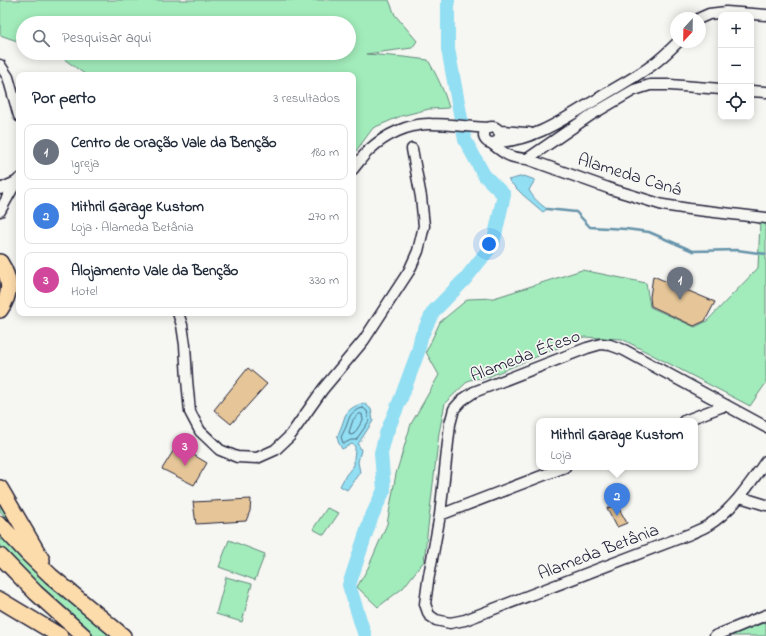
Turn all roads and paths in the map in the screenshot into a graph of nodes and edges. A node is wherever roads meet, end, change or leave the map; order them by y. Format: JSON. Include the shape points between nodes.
{"nodes":[{"id":1,"x":706,"y":15,"type":"edge"},
{"id":2,"x":766,"y":15,"type":"edge"},
{"id":3,"x":672,"y":48,"type":"edge"},
{"id":4,"x":0,"y":65,"type":"edge"},
{"id":5,"x":718,"y":89,"type":"edge"},
{"id":6,"x":754,"y":91,"type":"edge"},
{"id":7,"x":766,"y":92,"type":"edge"},
{"id":8,"x":16,"y":104,"type":"edge"},
{"id":9,"x":469,"y":127,"type":"junction"},
{"id":10,"x":494,"y":129,"type":"junction"},
{"id":11,"x":535,"y":133,"type":"junction"},
{"id":12,"x":491,"y":142,"type":"junction"},
{"id":13,"x":412,"y":149,"type":"dead end"},
{"id":14,"x":527,"y":159,"type":"junction"},
{"id":15,"x":356,"y":166,"type":"edge"},
{"id":16,"x":16,"y":181,"type":"edge"},
{"id":17,"x":16,"y":184,"type":"edge"},
{"id":18,"x":0,"y":189,"type":"edge"},
{"id":19,"x":0,"y":212,"type":"edge"},
{"id":20,"x":766,"y":218,"type":"edge"},
{"id":21,"x":0,"y":219,"type":"edge"},
{"id":22,"x":0,"y":262,"type":"edge"},
{"id":23,"x":0,"y":310,"type":"edge"},
{"id":24,"x":179,"y":316,"type":"edge"},
{"id":25,"x":726,"y":405,"type":"junction"},
{"id":26,"x":692,"y":418,"type":"edge"},
{"id":27,"x":766,"y":426,"type":"edge"},
{"id":28,"x":766,"y":461,"type":"edge"},
{"id":29,"x":557,"y":470,"type":"edge"},
{"id":30,"x":0,"y":488,"type":"edge"},
{"id":31,"x":740,"y":497,"type":"junction"},
{"id":32,"x":766,"y":505,"type":"edge"},
{"id":33,"x":440,"y":515,"type":"junction"},
{"id":34,"x":0,"y":524,"type":"edge"},
{"id":35,"x":0,"y":556,"type":"edge"},
{"id":36,"x":51,"y":576,"type":"junction"},
{"id":37,"x":0,"y":600,"type":"edge"},
{"id":38,"x":426,"y":604,"type":"joint"},
{"id":39,"x":766,"y":615,"type":"edge"},
{"id":40,"x":60,"y":636,"type":"edge"},
{"id":41,"x":84,"y":636,"type":"edge"},
{"id":42,"x":123,"y":636,"type":"edge"},
{"id":43,"x":715,"y":636,"type":"edge"}],
"edges":[{"from":1,"to":2,"type":"street","via":[[726,12]]},
{"from":3,"to":11,"type":"street","via":[[649,68],[552,126]]},
{"from":4,"to":8,"type":"street","via":[[8,76]]},
{"from":5,"to":14,"type":"street","via":[[650,85],[634,90]]},
{"from":6,"to":7,"type":"street"},
{"from":9,"to":10,"type":"street"},
{"from":9,"to":12,"type":"street","name":"Alameda Caná"},
{"from":9,"to":15,"type":"street","via":[[429,124],[408,127],[383,139]]},
{"from":10,"to":11,"type":"street"},
{"from":10,"to":12,"type":"street","via":[[500,137]]},
{"from":10,"to":12,"type":"street","via":[[487,129],[484,134]]},
{"from":11,"to":12,"type":"street","via":[[508,142]]},
{"from":12,"to":14,"type":"street","name":"Alameda Caná","via":[[503,153]]},
{"from":13,"to":24,"type":"street","via":[[424,226],[410,271],[364,340],[323,389],[290,436],[275,450],[257,458],[237,457],[220,450],[200,431],[190,412]]},
{"from":14,"to":20,"type":"street","name":"Alameda Caná","via":[[663,205]]},
{"from":16,"to":18,"type":"street"},
{"from":17,"to":19,"type":"street"},
{"from":19,"to":21,"type":"street"},
{"from":22,"to":23,"type":"highway","via":[[9,283],[8,294]]},
{"from":25,"to":26,"type":"street"},
{"from":25,"to":27,"type":"street","name":"Alameda Éfeso"},
{"from":25,"to":33,"type":"street","name":"Alameda Éfeso","via":[[610,345],[600,344],[558,359],[474,392],[454,409],[450,424]]},
{"from":28,"to":31,"type":"street","name":"Alameda Betânia"},
{"from":29,"to":33,"type":"street"},
{"from":30,"to":36,"type":"highway"},
{"from":31,"to":32,"type":"street"},
{"from":31,"to":38,"type":"street","name":"Alameda Betânia","via":[[708,526],[465,620],[450,623],[436,620],[429,615]]},
{"from":33,"to":38,"type":"street","name":"Alameda Éfeso"},
{"from":34,"to":36,"type":"highway"},
{"from":35,"to":41,"type":"highway"},
{"from":36,"to":42,"type":"highway"},
{"from":37,"to":40,"type":"highway"},
{"from":39,"to":43,"type":"street"}]}
